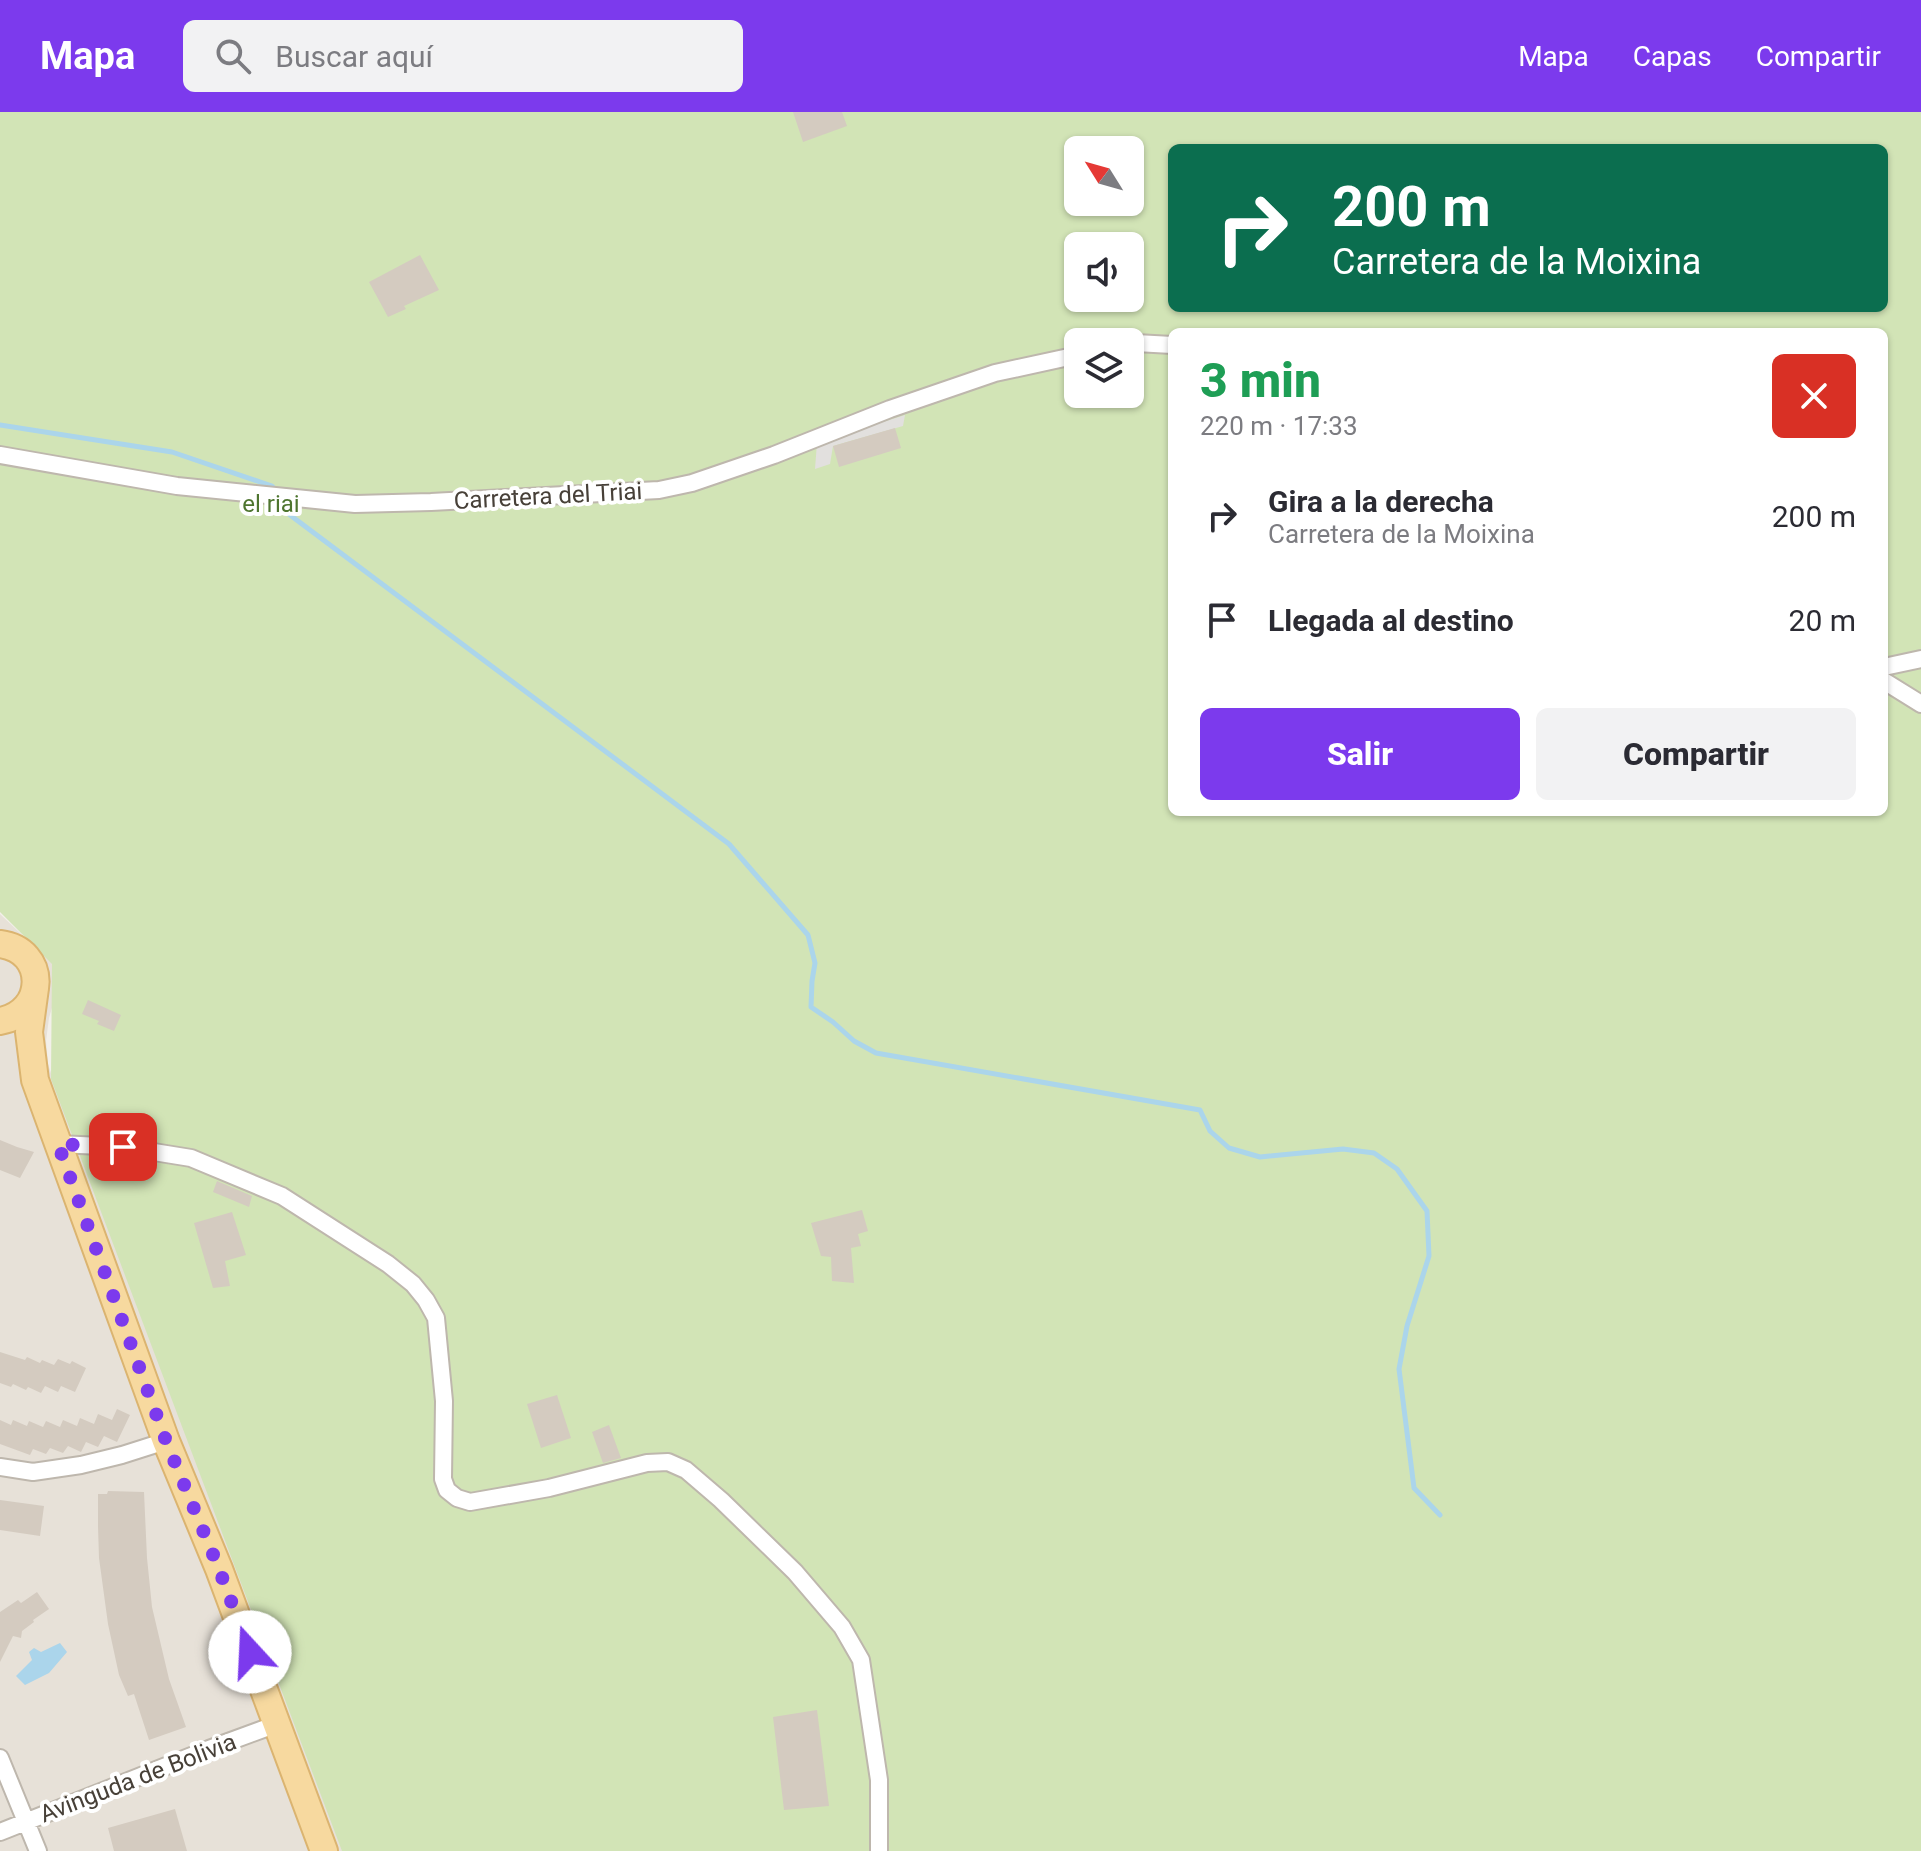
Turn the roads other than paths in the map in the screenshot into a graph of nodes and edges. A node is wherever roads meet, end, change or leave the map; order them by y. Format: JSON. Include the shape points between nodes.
{"nodes":[{"id":1,"x":1144,"y":343,"type":"edge"},
{"id":2,"x":1168,"y":345,"type":"edge"},
{"id":3,"x":1064,"y":358,"type":"edge"},
{"id":4,"x":0,"y":455,"type":"edge"},
{"id":5,"x":1921,"y":659,"type":"edge"},
{"id":6,"x":1888,"y":666,"type":"edge"},
{"id":7,"x":1888,"y":683,"type":"edge"},
{"id":8,"x":1921,"y":704,"type":"edge"},
{"id":9,"x":6,"y":943,"type":"edge"},
{"id":10,"x":35,"y":988,"type":"junction"},
{"id":11,"x":0,"y":1021,"type":"edge"},
{"id":12,"x":0,"y":1034,"type":"edge"},
{"id":13,"x":35,"y":1080,"type":"junction"},
{"id":14,"x":58,"y":1144,"type":"junction"},
{"id":15,"x":166,"y":1441,"type":"junction"},
{"id":16,"x":0,"y":1467,"type":"edge"},
{"id":17,"x":277,"y":1724,"type":"junction"},
{"id":18,"x":0,"y":1758,"type":"edge"},
{"id":19,"x":27,"y":1821,"type":"junction"},
{"id":20,"x":0,"y":1832,"type":"edge"},
{"id":21,"x":38,"y":1851,"type":"edge"},
{"id":22,"x":324,"y":1851,"type":"edge"},
{"id":23,"x":879,"y":1851,"type":"edge"}],
"edges":[{"from":1,"to":2,"type":"street"},
{"from":3,"to":4,"type":"street","name":"Carretera del Triai","via":[[995,373],[774,455],[659,490],[355,504],[177,486]]},
{"from":5,"to":6,"type":"street"},
{"from":7,"to":8,"type":"street"},
{"from":9,"to":10,"type":"main road","via":[[25,955]]},
{"from":10,"to":11,"type":"main road","via":[[19,1015]]},
{"from":10,"to":13,"type":"main road","via":[[29,1032]]},
{"from":12,"to":13,"type":"main road"},
{"from":13,"to":14,"type":"main road"},
{"from":14,"to":15,"type":"main road"},
{"from":14,"to":23,"type":"street","via":[[191,1158],[282,1196],[413,1284],[436,1318],[444,1401],[443,1479],[457,1498],[470,1502],[668,1462],[721,1500],[795,1572],[842,1627],[861,1660],[879,1780]]},
{"from":15,"to":16,"type":"street","via":[[81,1465],[33,1472]]},
{"from":15,"to":17,"type":"main road"},
{"from":17,"to":19,"type":"street","name":"Avinguda de Bolivia"},
{"from":17,"to":22,"type":"main road"},
{"from":18,"to":19,"type":"street"},
{"from":19,"to":20,"type":"street","name":"Avinguda de Bolivia"},
{"from":19,"to":21,"type":"street"}]}
